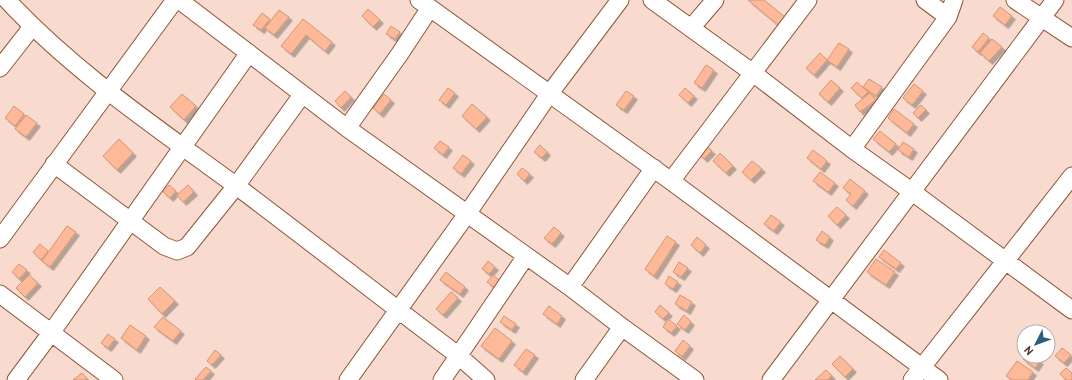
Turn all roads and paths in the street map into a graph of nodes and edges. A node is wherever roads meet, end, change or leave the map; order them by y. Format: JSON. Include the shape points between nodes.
{"nodes":[{"id":1,"x":7,"y":0,"type":"edge"},
{"id":2,"x":175,"y":0,"type":"edge"},
{"id":3,"x":178,"y":0,"type":"edge"},
{"id":4,"x":620,"y":0,"type":"edge"},
{"id":5,"x":652,"y":0,"type":"edge"},
{"id":6,"x":715,"y":0,"type":"edge"},
{"id":7,"x":808,"y":0,"type":"edge"},
{"id":8,"x":925,"y":0,"type":"edge"},
{"id":9,"x":954,"y":0,"type":"edge"},
{"id":10,"x":1015,"y":0,"type":"edge"},
{"id":11,"x":1055,"y":0,"type":"edge"},
{"id":12,"x":424,"y":4,"type":"edge"},
{"id":13,"x":948,"y":17,"type":"junction"},
{"id":14,"x":1041,"y":18,"type":"junction"},
{"id":15,"x":32,"y":27,"type":"junction"},
{"id":16,"x":691,"y":28,"type":"junction"},
{"id":17,"x":1072,"y":38,"type":"edge"},
{"id":18,"x":249,"y":53,"type":"junction"},
{"id":19,"x":0,"y":68,"type":"edge"},
{"id":20,"x":753,"y":74,"type":"junction"},
{"id":21,"x":108,"y":91,"type":"junction"},
{"id":22,"x":550,"y":93,"type":"junction"},
{"id":23,"x":302,"y":95,"type":"junction"},
{"id":24,"x":347,"y":128,"type":"junction"},
{"id":25,"x":182,"y":147,"type":"junction"},
{"id":26,"x":852,"y":150,"type":"junction"},
{"id":27,"x":54,"y":164,"type":"junction"},
{"id":28,"x":654,"y":168,"type":"junction"},
{"id":29,"x":1072,"y":176,"type":"edge"},
{"id":30,"x":671,"y":181,"type":"junction"},
{"id":31,"x":236,"y":186,"type":"junction"},
{"id":32,"x":911,"y":192,"type":"junction"},
{"id":33,"x":466,"y":214,"type":"junction"},
{"id":34,"x":130,"y":221,"type":"junction"},
{"id":35,"x":0,"y":240,"type":"edge"},
{"id":36,"x":526,"y":256,"type":"junction"},
{"id":37,"x":1005,"y":261,"type":"junction"},
{"id":38,"x":570,"y":287,"type":"junction"},
{"id":39,"x":0,"y":294,"type":"edge"},
{"id":40,"x":831,"y":300,"type":"junction"},
{"id":41,"x":398,"y":310,"type":"junction"},
{"id":42,"x":1072,"y":310,"type":"edge"},
{"id":43,"x":622,"y":327,"type":"junction"},
{"id":44,"x":51,"y":333,"type":"junction"},
{"id":45,"x":459,"y":356,"type":"junction"},
{"id":46,"x":917,"y":374,"type":"edge"},
{"id":47,"x":16,"y":380,"type":"edge"},
{"id":48,"x":114,"y":380,"type":"edge"},
{"id":49,"x":348,"y":380,"type":"edge"},
{"id":50,"x":442,"y":380,"type":"edge"},
{"id":51,"x":486,"y":380,"type":"edge"},
{"id":52,"x":584,"y":380,"type":"edge"},
{"id":53,"x":695,"y":380,"type":"edge"},
{"id":54,"x":771,"y":380,"type":"edge"},
{"id":55,"x":939,"y":380,"type":"edge"}],
"edges":[{"from":1,"to":15,"type":"street"},
{"from":2,"to":21,"type":"street"},
{"from":3,"to":18,"type":"street"},
{"from":4,"to":22,"type":"street"},
{"from":5,"to":16,"type":"street"},
{"from":6,"to":16,"type":"street"},
{"from":7,"to":20,"type":"street"},
{"from":8,"to":13,"type":"street"},
{"from":9,"to":13,"type":"street"},
{"from":10,"to":14,"type":"street"},
{"from":11,"to":14,"type":"street"},
{"from":12,"to":22,"type":"street"},
{"from":12,"to":24,"type":"street","via":[[399,54]]},
{"from":13,"to":26,"type":"street"},
{"from":14,"to":17,"type":"street"},
{"from":14,"to":32,"type":"street"},
{"from":15,"to":19,"type":"street"},
{"from":15,"to":21,"type":"street"},
{"from":16,"to":20,"type":"street"},
{"from":18,"to":23,"type":"street"},
{"from":18,"to":25,"type":"street"},
{"from":20,"to":26,"type":"street"},
{"from":20,"to":30,"type":"street"},
{"from":21,"to":25,"type":"street"},
{"from":21,"to":27,"type":"street"},
{"from":22,"to":28,"type":"street"},
{"from":22,"to":33,"type":"street"},
{"from":23,"to":24,"type":"street"},
{"from":23,"to":31,"type":"street"},
{"from":24,"to":33,"type":"street"},
{"from":25,"to":31,"type":"street"},
{"from":25,"to":34,"type":"street"},
{"from":26,"to":32,"type":"street"},
{"from":27,"to":34,"type":"street"},
{"from":27,"to":35,"type":"street"},
{"from":28,"to":30,"type":"street"},
{"from":28,"to":38,"type":"street"},
{"from":29,"to":37,"type":"street"},
{"from":30,"to":40,"type":"street"},
{"from":31,"to":34,"type":"street","via":[[187,248],[177,251],[164,246]]},
{"from":31,"to":41,"type":"street"},
{"from":32,"to":37,"type":"street"},
{"from":32,"to":40,"type":"street"},
{"from":33,"to":36,"type":"street"},
{"from":33,"to":41,"type":"street"},
{"from":34,"to":44,"type":"street"},
{"from":36,"to":38,"type":"street"},
{"from":36,"to":45,"type":"street"},
{"from":37,"to":42,"type":"street"},
{"from":37,"to":46,"type":"street"},
{"from":38,"to":43,"type":"street"},
{"from":39,"to":44,"type":"street"},
{"from":40,"to":46,"type":"street"},
{"from":40,"to":54,"type":"street"},
{"from":41,"to":45,"type":"street"},
{"from":41,"to":49,"type":"street"},
{"from":43,"to":52,"type":"street"},
{"from":43,"to":53,"type":"street"},
{"from":44,"to":47,"type":"street"},
{"from":44,"to":48,"type":"street"},
{"from":45,"to":50,"type":"street"},
{"from":45,"to":51,"type":"street"},
{"from":46,"to":55,"type":"street"}]}
